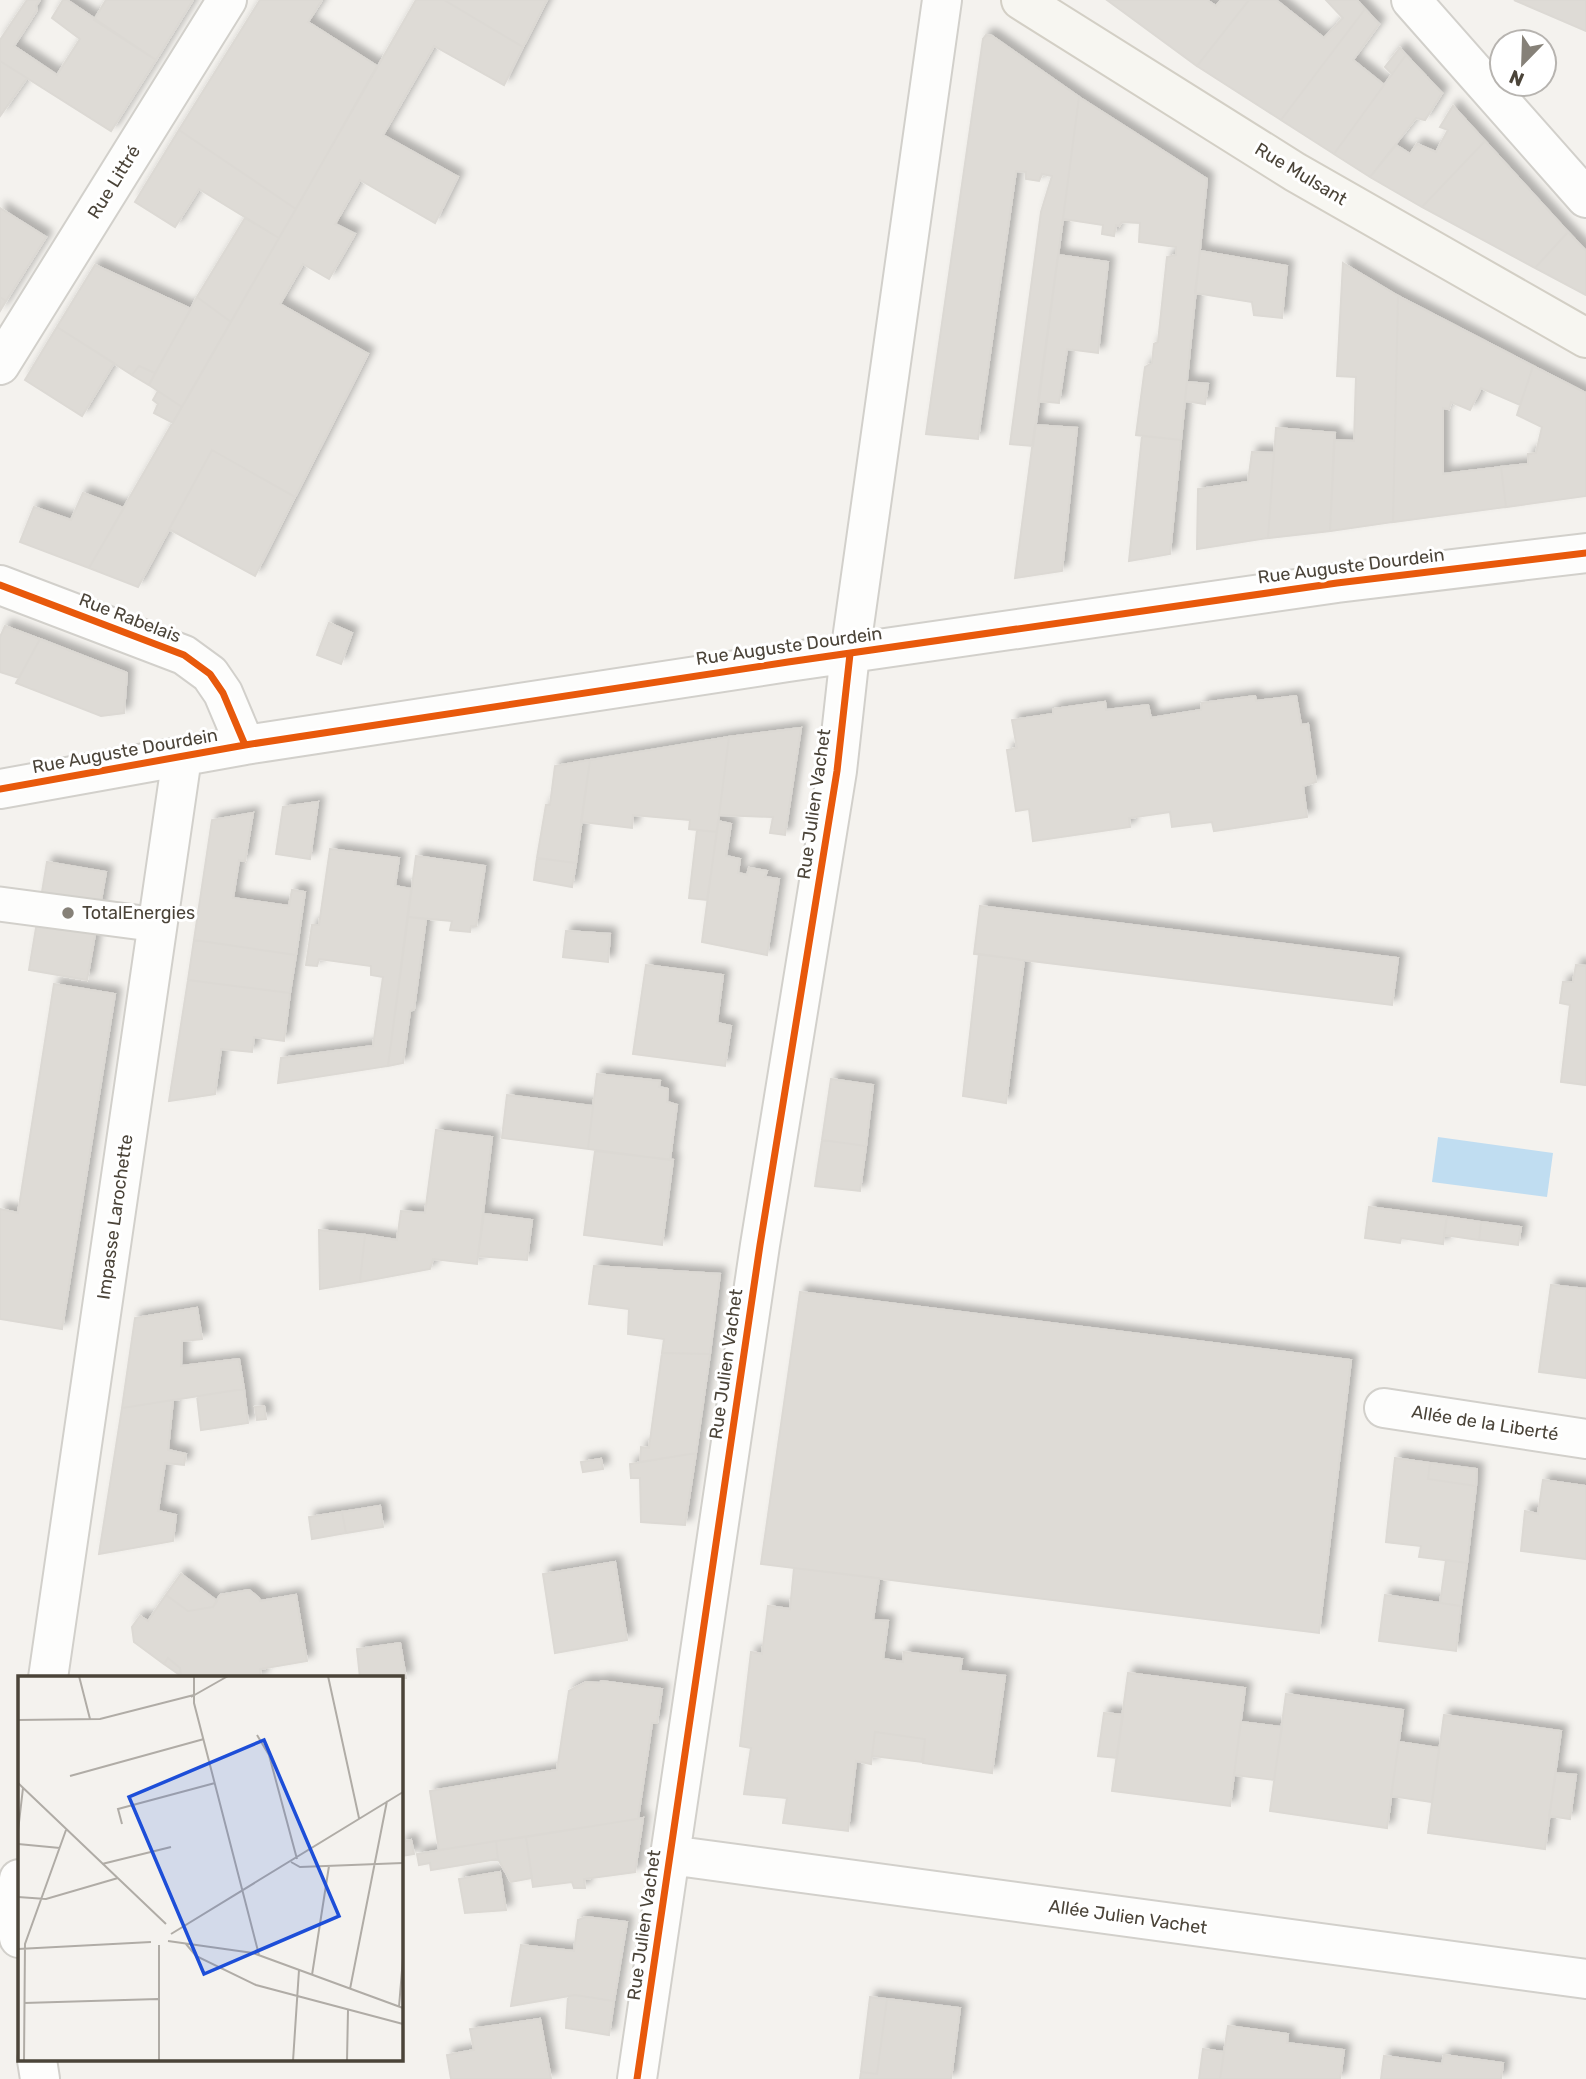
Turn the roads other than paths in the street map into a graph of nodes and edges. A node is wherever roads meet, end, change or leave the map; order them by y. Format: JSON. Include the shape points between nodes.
{"nodes":[{"id":1,"x":227,"y":0,"type":"edge"},
{"id":2,"x":942,"y":0,"type":"edge"},
{"id":3,"x":1021,"y":0,"type":"edge"},
{"id":4,"x":1410,"y":0,"type":"edge"},
{"id":5,"x":1586,"y":198,"type":"edge"},
{"id":6,"x":1586,"y":338,"type":"edge"},
{"id":7,"x":0,"y":365,"type":"edge"},
{"id":8,"x":1586,"y":553,"type":"edge"},
{"id":9,"x":0,"y":585,"type":"edge"},
{"id":10,"x":850,"y":654,"type":"junction"},
{"id":11,"x":245,"y":745,"type":"junction"},
{"id":12,"x":182,"y":757,"type":"junction"},
{"id":13,"x":0,"y":789,"type":"edge"},
{"id":14,"x":0,"y":904,"type":"edge"},
{"id":15,"x":158,"y":925,"type":"junction"},
{"id":16,"x":1384,"y":1408,"type":"dead end"},
{"id":17,"x":1586,"y":1439,"type":"edge"},
{"id":18,"x":48,"y":1676,"type":"edge"},
{"id":19,"x":670,"y":1855,"type":"junction"},
{"id":20,"x":18,"y":1887,"type":"edge"},
{"id":21,"x":18,"y":1931,"type":"edge"},
{"id":22,"x":1586,"y":1979,"type":"edge"},
{"id":23,"x":637,"y":2079,"type":"edge"}],
"edges":[{"from":1,"to":7,"type":"street","name":"Rue Littré"},
{"from":2,"to":10,"type":"street","name":"Rue Julien Vachet"},
{"from":3,"to":6,"type":"main road","name":"Rue Mulsant","via":[[1295,172]]},
{"from":4,"to":5,"type":"street"},
{"from":8,"to":10,"type":"street","name":"Rue Auguste Dourdein","via":[[1337,583]]},
{"from":9,"to":11,"type":"street","name":"Rue Rabelais","via":[[184,655],[210,674],[223,692]]},
{"from":10,"to":11,"type":"street","name":"Rue Auguste Dourdein"},
{"from":10,"to":19,"type":"street","name":"Rue Julien Vachet","via":[[837,771],[760,1245]]},
{"from":11,"to":12,"type":"street","name":"Rue Auguste Dourdein"},
{"from":12,"to":13,"type":"street","name":"Rue Auguste Dourdein"},
{"from":12,"to":15,"type":"street","name":"Impasse Larochette"},
{"from":14,"to":15,"type":"lane"},
{"from":15,"to":18,"type":"street","name":"Impasse Larochette"},
{"from":16,"to":17,"type":"street","name":"Allée de la Liberté"},
{"from":19,"to":22,"type":"street","name":"Allée Julien Vachet"},
{"from":19,"to":23,"type":"street","name":"Rue Julien Vachet"},
{"from":20,"to":21,"type":"street"}]}
